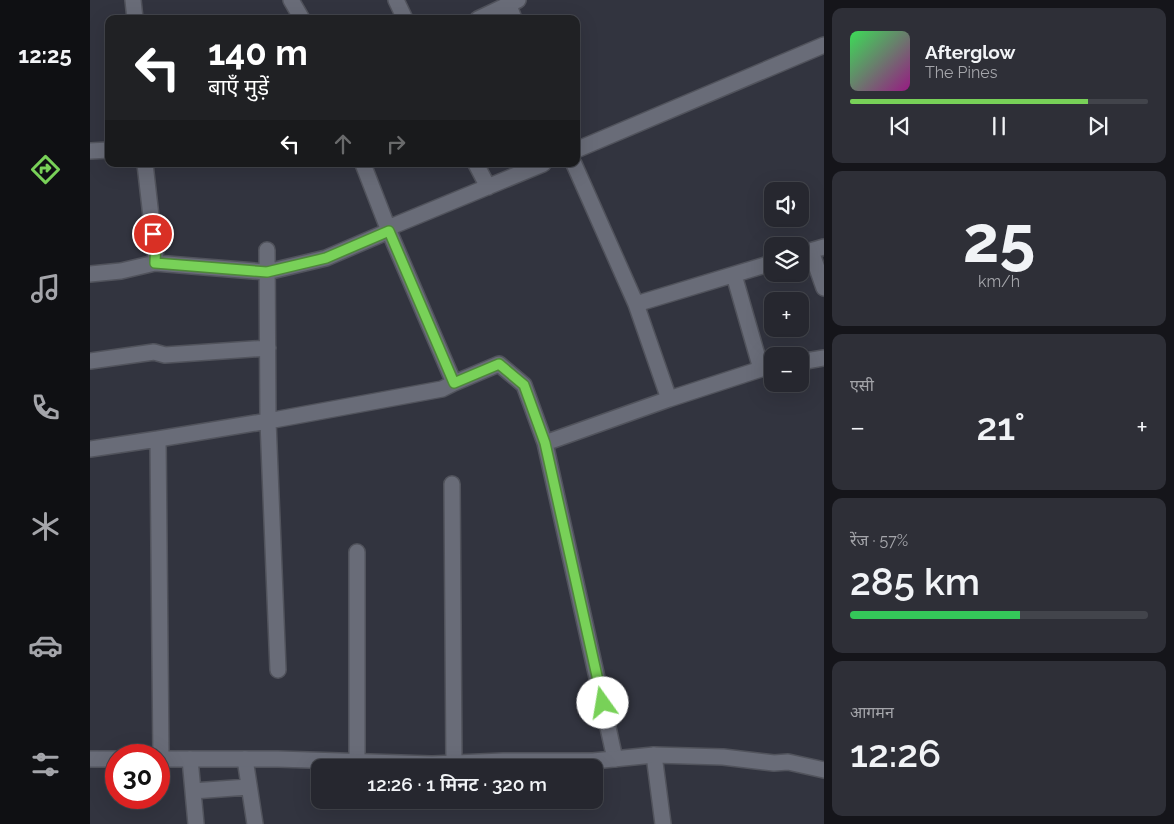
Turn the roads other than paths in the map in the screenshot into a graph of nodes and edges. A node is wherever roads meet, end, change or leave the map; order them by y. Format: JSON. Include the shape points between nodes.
{"nodes":[{"id":1,"x":133,"y":0,"type":"edge"},
{"id":2,"x":291,"y":0,"type":"edge"},
{"id":3,"x":396,"y":0,"type":"edge"},
{"id":4,"x":514,"y":8,"type":"edge"},
{"id":5,"x":135,"y":15,"type":"edge"},
{"id":6,"x":300,"y":15,"type":"edge"},
{"id":7,"x":403,"y":15,"type":"edge"},
{"id":8,"x":491,"y":15,"type":"edge"},
{"id":9,"x":824,"y":45,"type":"edge"},
{"id":10,"x":580,"y":148,"type":"edge"},
{"id":11,"x":105,"y":150,"type":"edge"},
{"id":12,"x":90,"y":151,"type":"edge"},
{"id":13,"x":145,"y":167,"type":"edge"},
{"id":14,"x":364,"y":167,"type":"edge"},
{"id":15,"x":478,"y":167,"type":"edge"},
{"id":16,"x":536,"y":167,"type":"edge"},
{"id":17,"x":575,"y":167,"type":"edge"},
{"id":18,"x":488,"y":187,"type":"junction"},
{"id":19,"x":389,"y":230,"type":"junction"},
{"id":20,"x":267,"y":250,"type":"dead end"},
{"id":21,"x":812,"y":251,"type":"edge"},
{"id":22,"x":155,"y":263,"type":"junction"},
{"id":23,"x":764,"y":266,"type":"edge"},
{"id":24,"x":267,"y":272,"type":"junction"},
{"id":25,"x":90,"y":274,"type":"edge"},
{"id":26,"x":734,"y":275,"type":"junction"},
{"id":27,"x":824,"y":288,"type":"edge"},
{"id":28,"x":636,"y":304,"type":"junction"},
{"id":29,"x":268,"y":348,"type":"junction"},
{"id":30,"x":824,"y":358,"type":"edge"},
{"id":31,"x":764,"y":360,"type":"edge"},
{"id":32,"x":809,"y":360,"type":"edge"},
{"id":33,"x":90,"y":361,"type":"edge"},
{"id":34,"x":764,"y":369,"type":"edge"},
{"id":35,"x":454,"y":383,"type":"junction"},
{"id":36,"x":669,"y":399,"type":"junction"},
{"id":37,"x":268,"y":420,"type":"junction"},
{"id":38,"x":158,"y":439,"type":"junction"},
{"id":39,"x":545,"y":443,"type":"junction"},
{"id":40,"x":90,"y":449,"type":"edge"},
{"id":41,"x":452,"y":484,"type":"dead end"},
{"id":42,"x":357,"y":552,"type":"dead end"},
{"id":43,"x":278,"y":670,"type":"dead end"},
{"id":44,"x":160,"y":744,"type":"edge"},
{"id":45,"x":654,"y":755,"type":"junction"},
{"id":46,"x":90,"y":758,"type":"edge"},
{"id":47,"x":105,"y":759,"type":"edge"},
{"id":48,"x":190,"y":759,"type":"junction"},
{"id":49,"x":245,"y":759,"type":"junction"},
{"id":50,"x":357,"y":759,"type":"edge"},
{"id":51,"x":454,"y":759,"type":"edge"},
{"id":52,"x":615,"y":759,"type":"junction"},
{"id":53,"x":170,"y":760,"type":"edge"},
{"id":54,"x":311,"y":760,"type":"edge"},
{"id":55,"x":603,"y":760,"type":"edge"},
{"id":56,"x":824,"y":770,"type":"edge"},
{"id":57,"x":248,"y":787,"type":"junction"},
{"id":58,"x":193,"y":791,"type":"junction"},
{"id":59,"x":196,"y":824,"type":"edge"},
{"id":60,"x":255,"y":824,"type":"edge"},
{"id":61,"x":663,"y":824,"type":"edge"}],
"edges":[{"from":1,"to":5,"type":"street"},
{"from":2,"to":6,"type":"street"},
{"from":3,"to":7,"type":"street"},
{"from":4,"to":8,"type":"street"},
{"from":9,"to":10,"type":"street"},
{"from":11,"to":12,"type":"street"},
{"from":13,"to":22,"type":"street","via":[[156,238]]},
{"from":14,"to":19,"type":"street"},
{"from":15,"to":18,"type":"street"},
{"from":16,"to":18,"type":"street"},
{"from":17,"to":28,"type":"street"},
{"from":18,"to":19,"type":"street"},
{"from":19,"to":24,"type":"street","via":[[326,258]]},
{"from":19,"to":35,"type":"street"},
{"from":20,"to":24,"type":"street"},
{"from":21,"to":27,"type":"street"},
{"from":22,"to":24,"type":"street"},
{"from":22,"to":25,"type":"street"},
{"from":23,"to":26,"type":"street"},
{"from":24,"to":29,"type":"street"},
{"from":26,"to":28,"type":"street"},
{"from":26,"to":31,"type":"street"},
{"from":28,"to":36,"type":"street"},
{"from":29,"to":33,"type":"street","via":[[165,355],[154,352]]},
{"from":29,"to":37,"type":"street"},
{"from":30,"to":32,"type":"street"},
{"from":34,"to":36,"type":"street"},
{"from":35,"to":37,"type":"street","via":[[442,389]]},
{"from":35,"to":39,"type":"street","via":[[499,364],[524,385]]},
{"from":36,"to":39,"type":"street"},
{"from":37,"to":38,"type":"street"},
{"from":37,"to":43,"type":"street"},
{"from":38,"to":40,"type":"street"},
{"from":38,"to":44,"type":"street"},
{"from":39,"to":52,"type":"street"},
{"from":41,"to":51,"type":"street"},
{"from":42,"to":50,"type":"street"},
{"from":45,"to":52,"type":"street"},
{"from":45,"to":56,"type":"street","via":[[723,757],[774,764],[788,762]]},
{"from":45,"to":61,"type":"street"},
{"from":46,"to":47,"type":"street"},
{"from":48,"to":49,"type":"street"},
{"from":48,"to":53,"type":"street"},
{"from":48,"to":58,"type":"street"},
{"from":49,"to":54,"type":"street"},
{"from":49,"to":57,"type":"street"},
{"from":52,"to":55,"type":"street"},
{"from":57,"to":58,"type":"street"},
{"from":57,"to":60,"type":"street"},
{"from":58,"to":59,"type":"street"}]}
